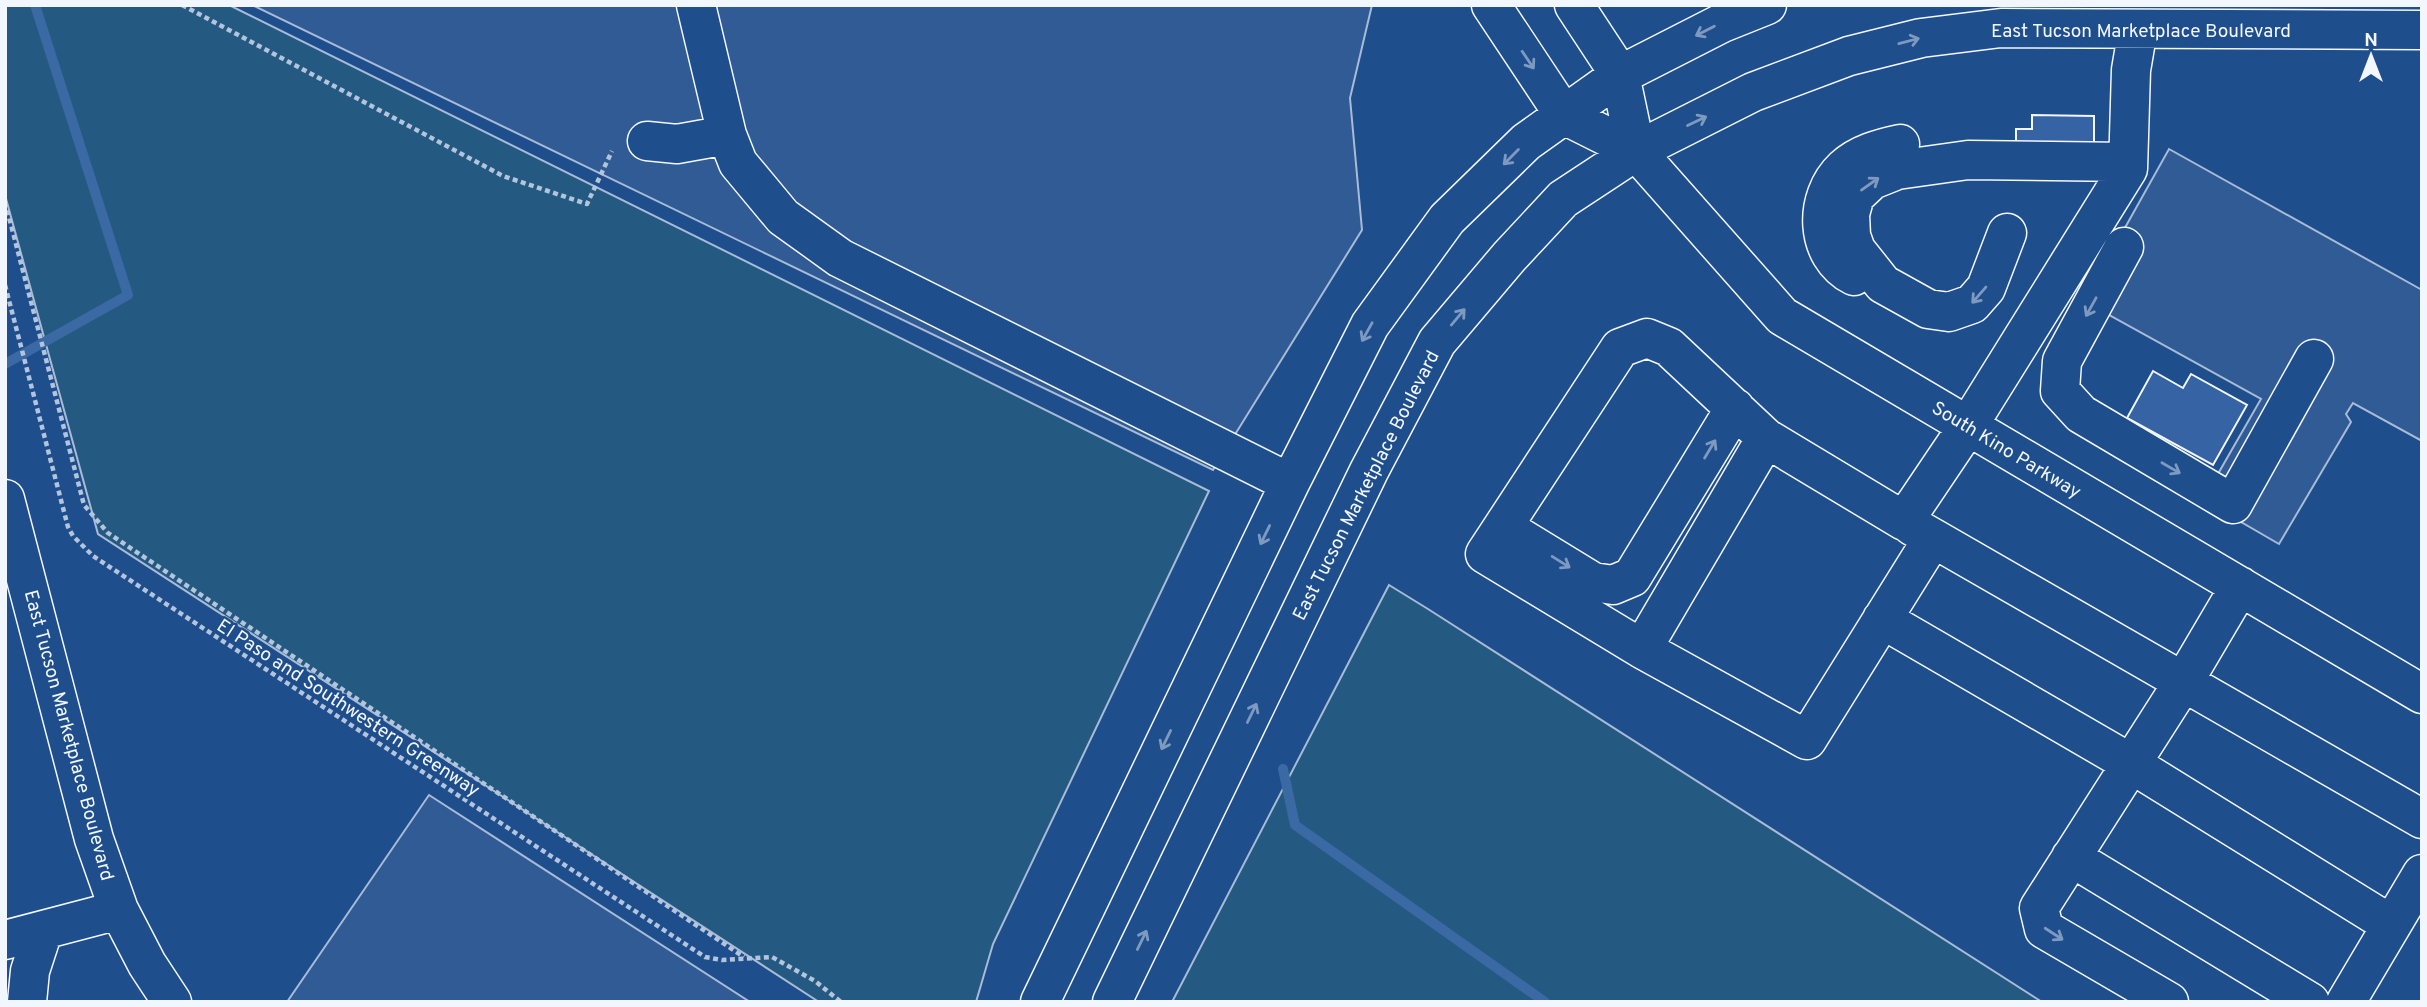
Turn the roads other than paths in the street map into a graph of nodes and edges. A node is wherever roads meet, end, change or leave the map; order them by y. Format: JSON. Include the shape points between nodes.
{"nodes":[{"id":1,"x":696,"y":5,"type":"edge"},
{"id":2,"x":1491,"y":5,"type":"edge"},
{"id":3,"x":1574,"y":5,"type":"edge"},
{"id":4,"x":1768,"y":5,"type":"edge"},
{"id":5,"x":2138,"y":29,"type":"junction"},
{"id":6,"x":2422,"y":30,"type":"edge"},
{"id":7,"x":1620,"y":75,"type":"junction"},
{"id":8,"x":1564,"y":115,"type":"junction"},
{"id":9,"x":727,"y":135,"type":"junction"},
{"id":10,"x":632,"y":141,"type":"road end"},
{"id":11,"x":1636,"y":151,"type":"junction"},
{"id":12,"x":2128,"y":162,"type":"junction"},
{"id":13,"x":2007,"y":233,"type":"dead end"},
{"id":14,"x":2124,"y":247,"type":"dead end"},
{"id":15,"x":2314,"y":359,"type":"dead end"},
{"id":16,"x":1735,"y":408,"type":"junction"},
{"id":17,"x":1968,"y":426,"type":"junction"},
{"id":18,"x":1766,"y":438,"type":"junction"},
{"id":19,"x":1290,"y":483,"type":"junction"},
{"id":20,"x":5,"y":499,"type":"edge"},
{"id":21,"x":1503,"y":527,"type":"junction"},
{"id":22,"x":1918,"y":529,"type":"junction"},
{"id":23,"x":2240,"y":586,"type":"junction"},
{"id":24,"x":1882,"y":619,"type":"junction"},
{"id":25,"x":1642,"y":649,"type":"junction"},
{"id":26,"x":2184,"y":681,"type":"junction"},
{"id":27,"x":2422,"y":694,"type":"edge"},
{"id":28,"x":2130,"y":763,"type":"junction"},
{"id":29,"x":2422,"y":819,"type":"edge"},
{"id":30,"x":2071,"y":857,"type":"junction"},
{"id":31,"x":2422,"y":874,"type":"edge"},
{"id":32,"x":119,"y":910,"type":"junction"},
{"id":33,"x":2390,"y":924,"type":"junction"},
{"id":34,"x":43,"y":931,"type":"junction"},
{"id":35,"x":5,"y":940,"type":"edge"},
{"id":36,"x":27,"y":1002,"type":"edge"},
{"id":37,"x":172,"y":1002,"type":"edge"},
{"id":38,"x":1040,"y":1002,"type":"edge"},
{"id":39,"x":1112,"y":1002,"type":"edge"},
{"id":40,"x":2169,"y":1002,"type":"edge"},
{"id":41,"x":2310,"y":1002,"type":"edge"},
{"id":42,"x":2346,"y":1002,"type":"edge"}],
"edges":[{"from":1,"to":9,"type":"street"},
{"from":2,"to":8,"type":"street","one_way":true},
{"from":3,"to":7,"type":"street"},
{"from":4,"to":7,"type":"street","one_way":true},
{"from":5,"to":6,"type":"street","name":"East Tucson Marketplace Boulevard"},
{"from":11,"to":5,"type":"street","name":"East Tucson Marketplace Boulevard","one_way":true,"via":[[1753,92],[1849,57],[1921,38],[2001,28]]},
{"from":5,"to":12,"type":"street","via":[[2131,70]]},
{"from":7,"to":8,"type":"street"},
{"from":7,"to":11,"type":"street"},
{"from":8,"to":11,"type":"street"},
{"from":8,"to":19,"type":"street","one_way":true,"via":[[1525,142],[1447,219],[1370,325]]},
{"from":9,"to":10,"type":"street","via":[[677,144]]},
{"from":9,"to":19,"type":"street","via":[[738,163],[783,217],[840,258]]},
{"from":11,"to":17,"type":"street","name":"South Kino Parkway","via":[[1782,316]]},
{"from":39,"to":11,"type":"street","name":"East Tucson Marketplace Boulevard","one_way":true,"via":[[1437,342],[1563,199]]},
{"from":13,"to":12,"type":"street","one_way":true,"via":[[1986,288],[1972,304],[1949,312],[1928,309],[1883,284],[1856,250],[1850,214],[1855,196],[1872,180],[1897,170],[1968,160]]},
{"from":12,"to":17,"type":"street","via":[[2128,169]]},
{"from":14,"to":15,"type":"street","one_way":true,"via":[[2062,360],[2060,391],[2081,414],[2233,504]]},
{"from":16,"to":18,"type":"street"},
{"from":21,"to":16,"type":"street","one_way":true,"via":[[1592,582],[1613,585],[1632,577]]},
{"from":16,"to":21,"type":"street","via":[[1669,347],[1647,338],[1620,348]]},
{"from":17,"to":22,"type":"street"},
{"from":17,"to":23,"type":"street","name":"South Kino Parkway"},
{"from":18,"to":22,"type":"street"},
{"from":18,"to":25,"type":"street"},
{"from":19,"to":38,"type":"street","one_way":true},
{"from":20,"to":32,"type":"street","name":"East Tucson Marketplace Boulevard","via":[[94,839]]},
{"from":21,"to":25,"type":"street","via":[[1485,554]]},
{"from":22,"to":24,"type":"street"},
{"from":22,"to":26,"type":"street"},
{"from":23,"to":26,"type":"street"},
{"from":23,"to":27,"type":"street","name":"South Kino Parkway"},
{"from":24,"to":25,"type":"street","via":[[1807,740]]},
{"from":24,"to":28,"type":"street"},
{"from":26,"to":28,"type":"street"},
{"from":26,"to":29,"type":"street"},
{"from":28,"to":30,"type":"street"},
{"from":28,"to":33,"type":"street"},
{"from":30,"to":40,"type":"street","one_way":true,"via":[[2039,908],[2044,929]]},
{"from":30,"to":41,"type":"street"},
{"from":31,"to":33,"type":"street"},
{"from":32,"to":34,"type":"street"},
{"from":32,"to":37,"type":"street","name":"East Tucson Marketplace Boulevard"},
{"from":33,"to":42,"type":"street"},
{"from":34,"to":35,"type":"street"},
{"from":34,"to":36,"type":"street","via":[[30,971]]}]}
